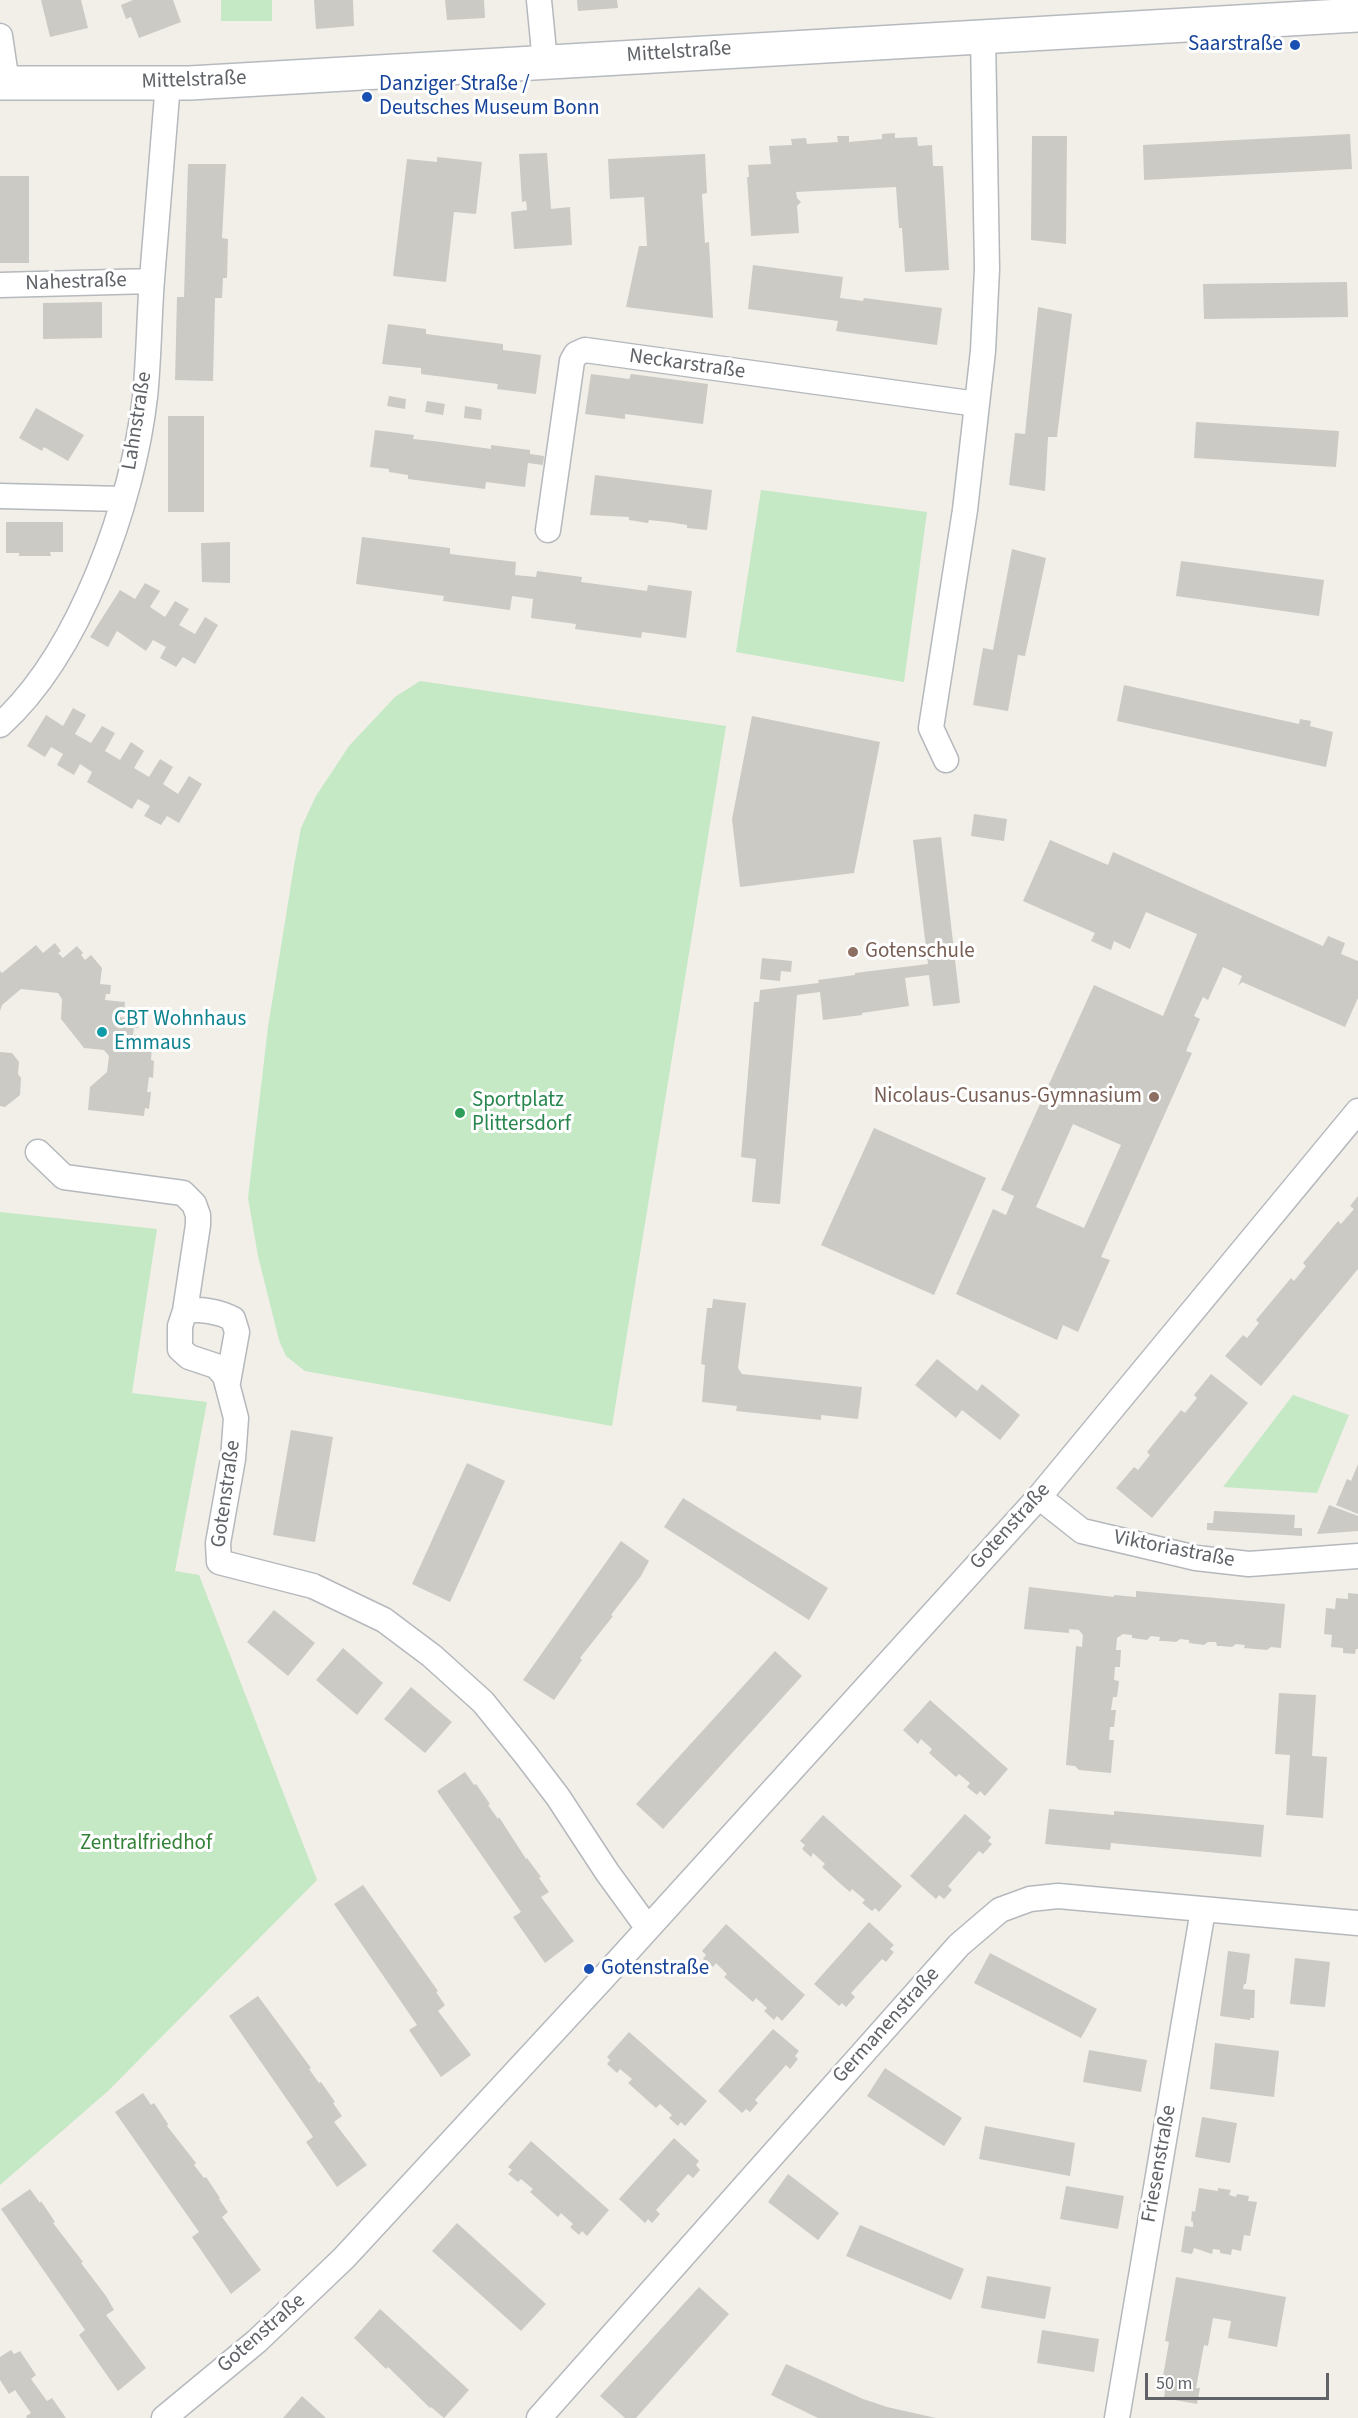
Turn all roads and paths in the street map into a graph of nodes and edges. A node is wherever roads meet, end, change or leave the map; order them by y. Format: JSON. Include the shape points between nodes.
{"nodes":[{"id":1,"x":539,"y":0,"type":"edge"},
{"id":2,"x":1358,"y":15,"type":"edge"},
{"id":3,"x":983,"y":35,"type":"junction"},
{"id":4,"x":0,"y":36,"type":"edge"},
{"id":5,"x":545,"y":62,"type":"junction"},
{"id":6,"x":4,"y":83,"type":"edge"},
{"id":7,"x":168,"y":83,"type":"junction"},
{"id":8,"x":152,"y":281,"type":"junction"},
{"id":9,"x":0,"y":285,"type":"edge"},
{"id":10,"x":977,"y":404,"type":"junction"},
{"id":11,"x":0,"y":496,"type":"edge"},
{"id":12,"x":123,"y":499,"type":"junction"},
{"id":13,"x":548,"y":530,"type":"dead end"},
{"id":14,"x":0,"y":725,"type":"edge"},
{"id":15,"x":946,"y":760,"type":"dead end"},
{"id":16,"x":1358,"y":1111,"type":"edge"},
{"id":17,"x":38,"y":1152,"type":"dead end"},
{"id":18,"x":185,"y":1311,"type":"junction"},
{"id":19,"x":228,"y":1382,"type":"junction"},
{"id":20,"x":1039,"y":1497,"type":"junction"},
{"id":21,"x":1358,"y":1556,"type":"edge"},
{"id":22,"x":1203,"y":1910,"type":"junction"},
{"id":23,"x":1358,"y":1923,"type":"edge"},
{"id":24,"x":647,"y":1927,"type":"junction"},
{"id":25,"x":164,"y":2418,"type":"edge"},
{"id":26,"x":539,"y":2418,"type":"edge"},
{"id":27,"x":1117,"y":2418,"type":"edge"}],
"edges":[{"from":1,"to":5,"type":"street"},
{"from":2,"to":3,"type":"main road","name":"Mittelstraße"},
{"from":3,"to":5,"type":"main road","name":"Mittelstraße"},
{"from":3,"to":10,"type":"street","via":[[987,270]]},
{"from":4,"to":6,"type":"street"},
{"from":5,"to":7,"type":"main road","name":"Mittelstraße"},
{"from":6,"to":7,"type":"main road","name":"Mittelstraße"},
{"from":7,"to":8,"type":"street","name":"Lahnstraße"},
{"from":8,"to":9,"type":"street","name":"Nahestraße"},
{"from":8,"to":12,"type":"street","name":"Lahnstraße","via":[[145,396]]},
{"from":10,"to":13,"type":"street","name":"Neckarstraße","via":[[585,350],[572,361]]},
{"from":10,"to":15,"type":"street","via":[[932,728]]},
{"from":11,"to":12,"type":"street"},
{"from":12,"to":14,"type":"street","name":"Lahnstraße","via":[[106,555],[75,621],[32,688]]},
{"from":16,"to":20,"type":"street","name":"Gotenstraße"},
{"from":17,"to":18,"type":"street","via":[[64,1177],[174,1190],[189,1198],[198,1215]]},
{"from":18,"to":19,"type":"street","via":[[180,1326],[180,1349],[189,1357],[216,1366]]},
{"from":18,"to":19,"type":"street","name":"Gotenstraße","via":[[200,1310],[233,1319],[237,1332]]},
{"from":19,"to":24,"type":"street","name":"Gotenstraße","via":[[236,1434],[218,1544],[219,1562],[313,1586],[384,1620],[432,1656],[483,1702],[526,1755]]},
{"from":20,"to":21,"type":"street","name":"Viktoriastraße","via":[[1082,1531],[1196,1558],[1249,1564]]},
{"from":20,"to":24,"type":"street","name":"Gotenstraße"},
{"from":22,"to":23,"type":"street","name":"Germanenstraße"},
{"from":22,"to":26,"type":"street","name":"Germanenstraße","via":[[1058,1896],[1030,1899],[1000,1910],[959,1945]]},
{"from":22,"to":27,"type":"street","name":"Friesenstraße"},
{"from":24,"to":25,"type":"street","name":"Gotenstraße","via":[[344,2258],[257,2341]]}]}
